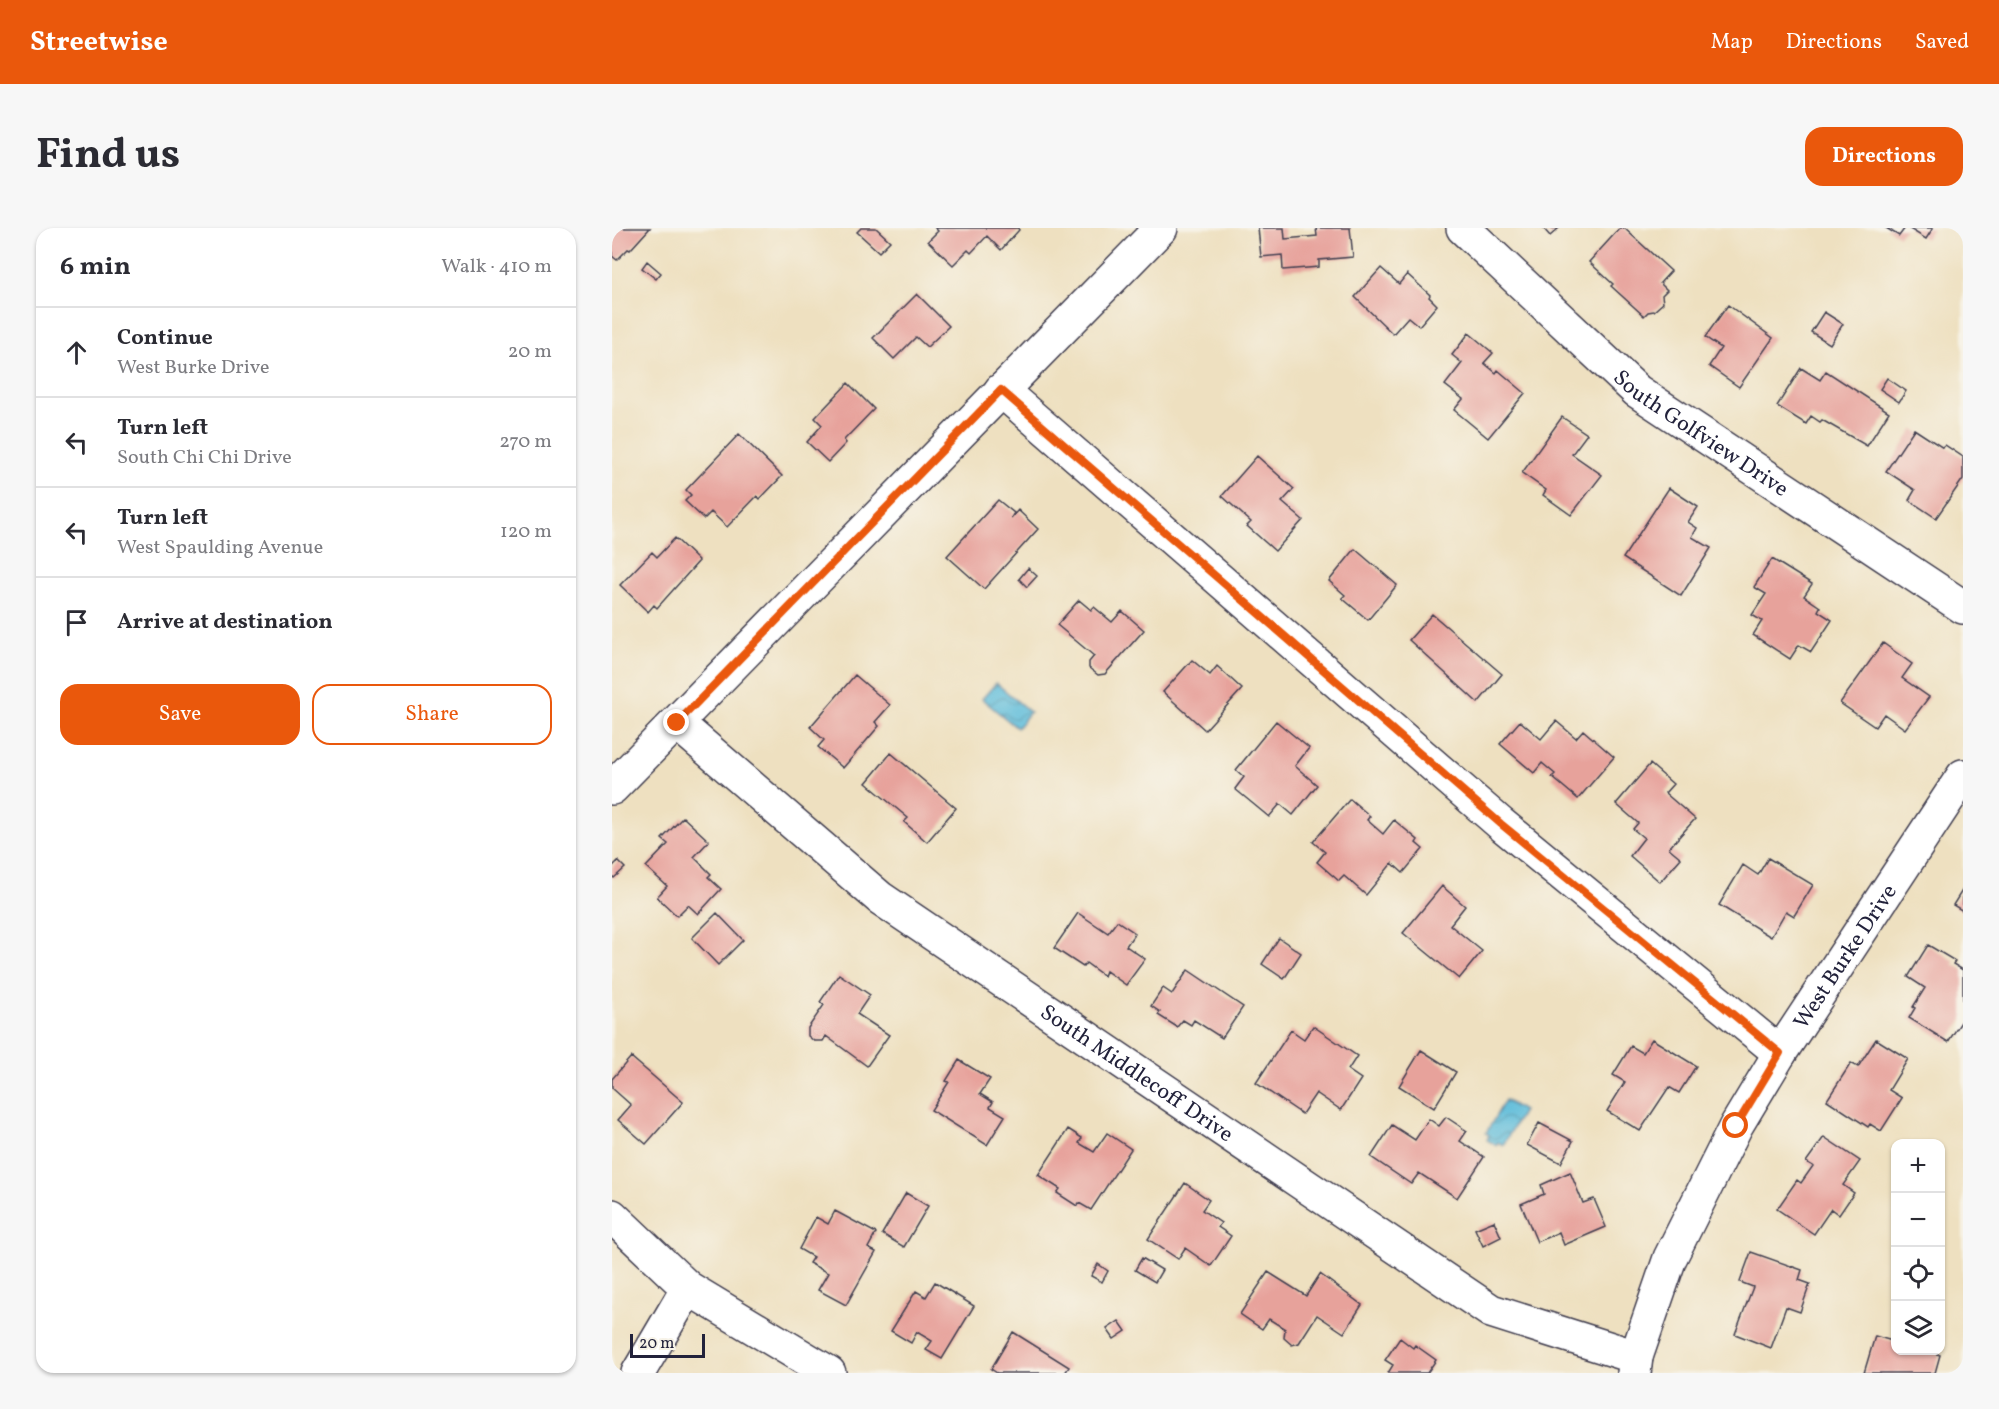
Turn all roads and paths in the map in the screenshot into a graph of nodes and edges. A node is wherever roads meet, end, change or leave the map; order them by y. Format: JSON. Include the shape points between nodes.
{"nodes":[{"id":1,"x":1161,"y":228,"type":"edge"},
{"id":2,"x":1463,"y":228,"type":"edge"},
{"id":3,"x":1001,"y":390,"type":"junction"},
{"id":4,"x":1963,"y":607,"type":"edge"},
{"id":5,"x":677,"y":723,"type":"junction"},
{"id":6,"x":1963,"y":776,"type":"edge"},
{"id":7,"x":612,"y":788,"type":"edge"},
{"id":8,"x":1780,"y":1053,"type":"junction"},
{"id":9,"x":612,"y":1216,"type":"edge"},
{"id":10,"x":688,"y":1288,"type":"junction"},
{"id":11,"x":1635,"y":1365,"type":"edge"},
{"id":12,"x":638,"y":1373,"type":"edge"},
{"id":13,"x":829,"y":1373,"type":"edge"}],
"edges":[{"from":1,"to":3,"type":"street"},
{"from":2,"to":4,"type":"street","name":"South Golfview Drive","via":[[1637,391]]},
{"from":3,"to":5,"type":"street"},
{"from":3,"to":8,"type":"street","via":[[1501,824]]},
{"from":5,"to":7,"type":"street"},
{"from":5,"to":11,"type":"street","name":"South Middlecoff Drive","via":[[880,898],[1491,1311]]},
{"from":6,"to":8,"type":"street","name":"West Burke Drive"},
{"from":8,"to":11,"type":"street","name":"West Burke Drive","via":[[1736,1126],[1670,1258]]},
{"from":9,"to":10,"type":"street"},
{"from":10,"to":12,"type":"street"},
{"from":10,"to":13,"type":"street"}]}
